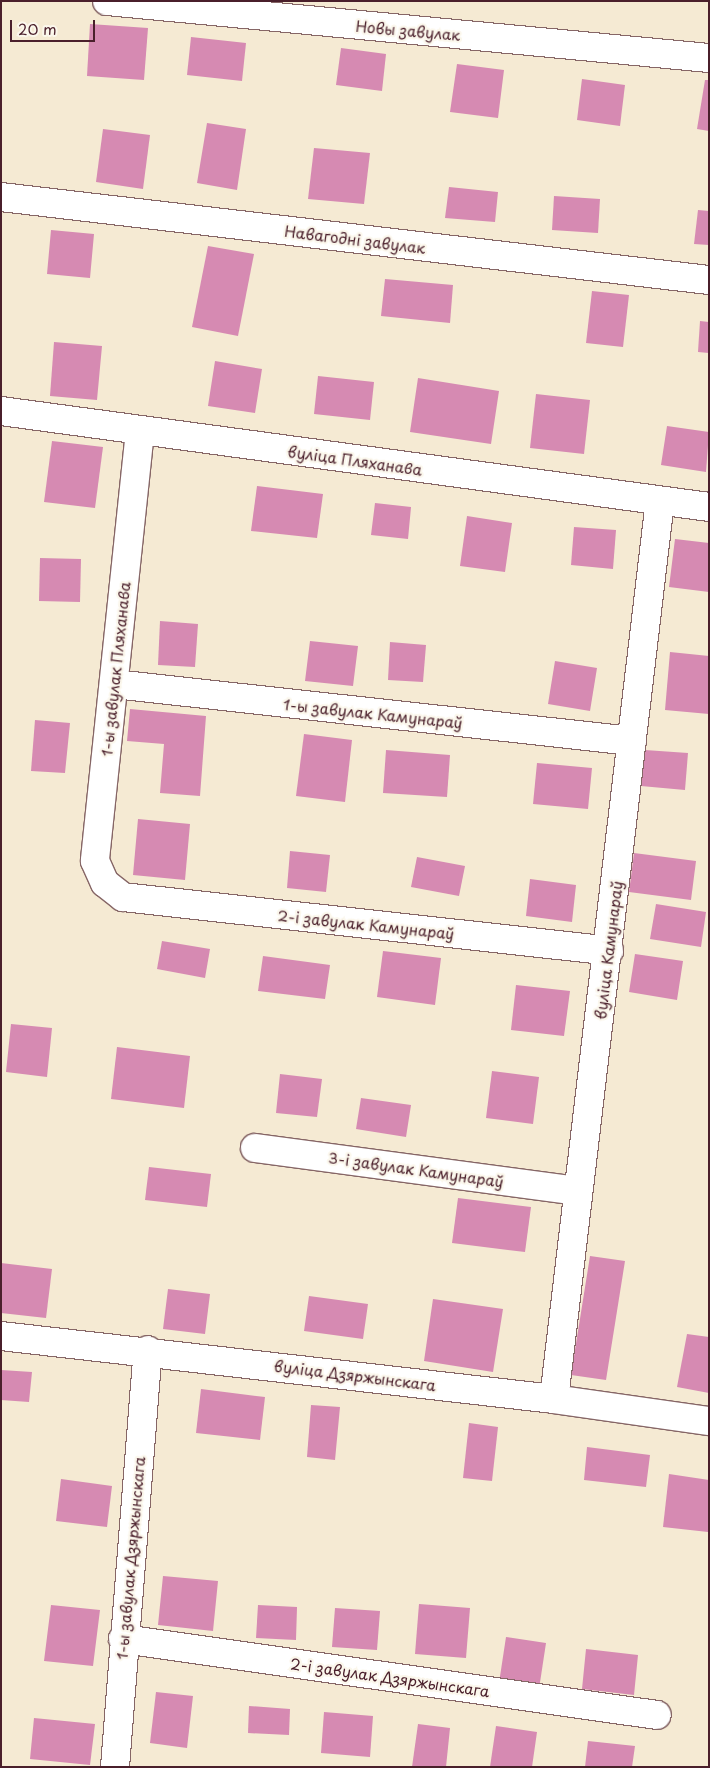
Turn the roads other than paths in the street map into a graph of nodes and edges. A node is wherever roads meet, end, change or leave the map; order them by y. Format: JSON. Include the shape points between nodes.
{"nodes":[{"id":1,"x":107,"y":1,"type":"edge"},
{"id":2,"x":709,"y":58,"type":"edge"},
{"id":3,"x":1,"y":197,"type":"edge"},
{"id":4,"x":709,"y":280,"type":"edge"},
{"id":5,"x":1,"y":411,"type":"edge"},
{"id":6,"x":140,"y":431,"type":"junction"},
{"id":7,"x":660,"y":500,"type":"junction"},
{"id":8,"x":709,"y":507,"type":"edge"},
{"id":9,"x":114,"y":684,"type":"junction"},
{"id":10,"x":632,"y":741,"type":"junction"},
{"id":11,"x":123,"y":897,"type":"joint"},
{"id":12,"x":609,"y":952,"type":"junction"},
{"id":13,"x":256,"y":1148,"type":"dead end"},
{"id":14,"x":576,"y":1191,"type":"junction"},
{"id":15,"x":1,"y":1336,"type":"edge"},
{"id":16,"x":148,"y":1350,"type":"junction"},
{"id":17,"x":554,"y":1399,"type":"junction"},
{"id":18,"x":709,"y":1421,"type":"edge"},
{"id":19,"x":123,"y":1639,"type":"junction"},
{"id":20,"x":657,"y":1716,"type":"dead end"},
{"id":21,"x":115,"y":1767,"type":"edge"}],
"edges":[{"from":1,"to":2,"type":"street","name":"Новы завулак"},
{"from":3,"to":4,"type":"street","name":"Навагодні завулак"},
{"from":5,"to":6,"type":"street","name":"вуліца Пляханава"},
{"from":6,"to":7,"type":"street","name":"вуліца Пляханава"},
{"from":6,"to":9,"type":"street","name":"1-ы завулак Пляханава"},
{"from":7,"to":8,"type":"street","name":"вуліца Пляханава"},
{"from":7,"to":10,"type":"street","name":"вуліца Камунараў"},
{"from":9,"to":10,"type":"street","name":"1-ы завулак Камунараў"},
{"from":9,"to":11,"type":"street","name":"1-ы завулак Пляханава","via":[[95,861],[104,883]]},
{"from":10,"to":12,"type":"street","name":"вуліца Камунараў"},
{"from":11,"to":12,"type":"street","name":"2-і завулак Камунараў"},
{"from":12,"to":14,"type":"street","name":"вуліца Камунараў"},
{"from":13,"to":14,"type":"street","name":"3-і завулак Камунараў"},
{"from":14,"to":17,"type":"street","name":"вуліца Камунараў"},
{"from":15,"to":16,"type":"street","name":"вуліца Дзяржынскага"},
{"from":16,"to":17,"type":"street","name":"вуліца Дзяржынскага"},
{"from":16,"to":19,"type":"street","name":"1-ы завулак Дзяржынскага"},
{"from":17,"to":18,"type":"street","name":"вуліца Дзяржынскага"},
{"from":19,"to":20,"type":"street","name":"2-і завулак Дзяржынскага"},
{"from":19,"to":21,"type":"street","name":"1-ы завулак Дзяржынскага"}]}
